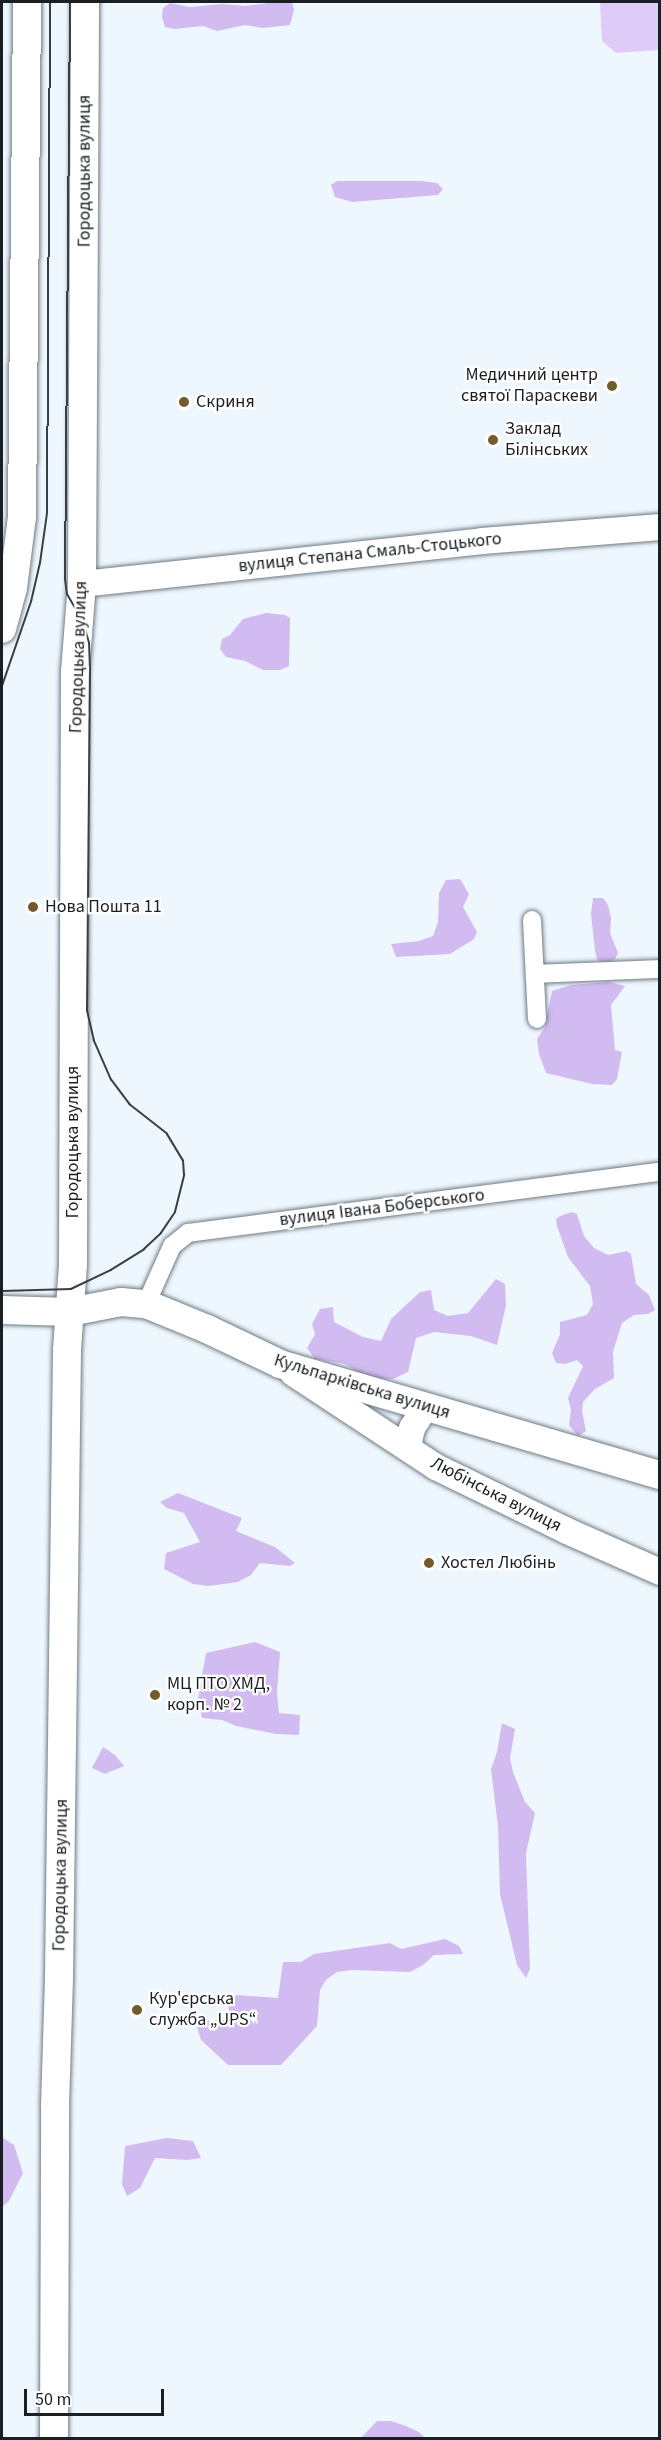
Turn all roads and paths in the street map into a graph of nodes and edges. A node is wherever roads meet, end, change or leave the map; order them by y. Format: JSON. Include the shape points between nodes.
{"nodes":[{"id":1,"x":27,"y":2,"type":"edge"},
{"id":2,"x":85,"y":2,"type":"edge"},
{"id":3,"x":660,"y":527,"type":"edge"},
{"id":4,"x":82,"y":584,"type":"junction"},
{"id":5,"x":2,"y":629,"type":"edge"},
{"id":6,"x":532,"y":920,"type":"dead end"},
{"id":7,"x":660,"y":969,"type":"edge"},
{"id":8,"x":535,"y":975,"type":"junction"},
{"id":9,"x":537,"y":1019,"type":"dead end"},
{"id":10,"x":660,"y":1172,"type":"edge"},
{"id":11,"x":146,"y":1304,"type":"junction"},
{"id":12,"x":2,"y":1310,"type":"edge"},
{"id":13,"x":70,"y":1312,"type":"junction"},
{"id":14,"x":280,"y":1364,"type":"junction"},
{"id":15,"x":425,"y":1407,"type":"junction"},
{"id":16,"x":408,"y":1447,"type":"junction"},
{"id":17,"x":660,"y":1475,"type":"edge"},
{"id":18,"x":660,"y":1572,"type":"edge"},
{"id":19,"x":54,"y":2439,"type":"edge"}],
"edges":[{"from":1,"to":5,"type":"main road","via":[[22,517],[13,588]]},
{"from":2,"to":4,"type":"main road","name":"Городоцька вулиця"},
{"from":3,"to":4,"type":"street","name":"вулиця Степана Смаль-Стоцького","via":[[482,541]]},
{"from":4,"to":13,"type":"main road","name":"Городоцька вулиця","via":[[75,672]]},
{"from":6,"to":8,"type":"street"},
{"from":7,"to":8,"type":"street"},
{"from":8,"to":9,"type":"street"},
{"from":10,"to":11,"type":"street","name":"вулиця Івана Боберського","via":[[188,1233],[172,1246]]},
{"from":11,"to":13,"type":"main road","name":"Кульпарківська вулиця","via":[[121,1302]]},
{"from":11,"to":14,"type":"main road","name":"Кульпарківська вулиця"},
{"from":12,"to":13,"type":"main road"},
{"from":13,"to":19,"type":"main road","name":"Городоцька вулиця","via":[[55,2106]]},
{"from":14,"to":15,"type":"main road","name":"Кульпарківська вулиця"},
{"from":14,"to":16,"type":"street","name":"Любінська вулиця"},
{"from":15,"to":16,"type":"street","via":[[412,1428]]},
{"from":15,"to":17,"type":"main road","name":"Кульпарківська вулиця"},
{"from":16,"to":18,"type":"street","name":"Любінська вулиця","via":[[436,1467]]}]}
